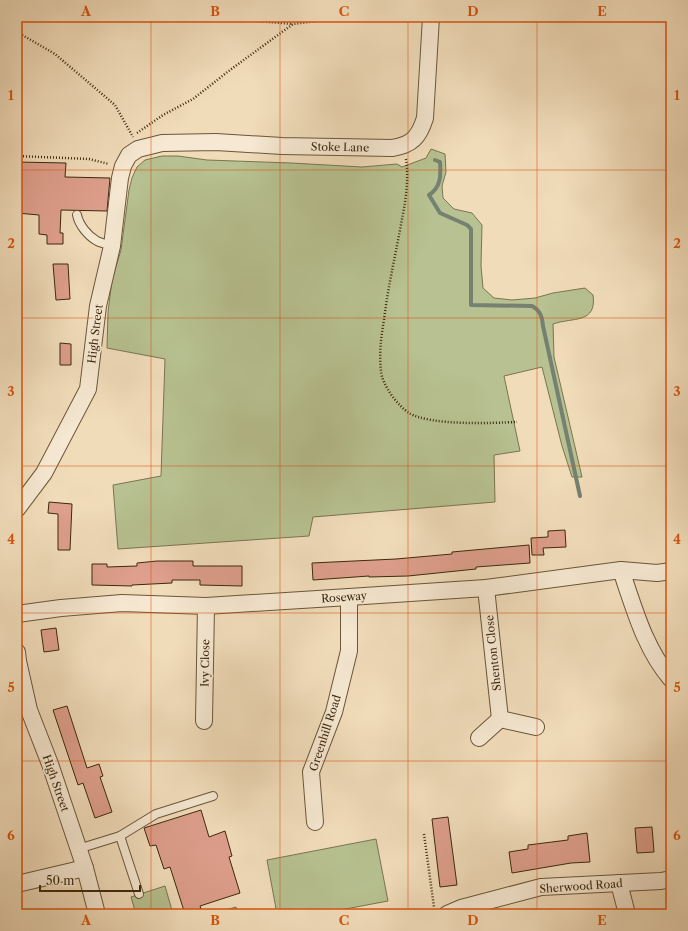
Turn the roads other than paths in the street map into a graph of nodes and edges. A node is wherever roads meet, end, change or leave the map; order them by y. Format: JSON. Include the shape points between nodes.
{"nodes":[{"id":1,"x":431,"y":17,"type":"edge"},
{"id":2,"x":135,"y":142,"type":"joint"},
{"id":3,"x":77,"y":215,"type":"dead end"},
{"id":4,"x":112,"y":246,"type":"junction"},
{"id":5,"x":17,"y":509,"type":"edge"},
{"id":6,"x":622,"y":570,"type":"junction"},
{"id":7,"x":671,"y":571,"type":"edge"},
{"id":8,"x":486,"y":588,"type":"junction"},
{"id":9,"x":349,"y":597,"type":"junction"},
{"id":10,"x":206,"y":606,"type":"junction"},
{"id":11,"x":17,"y":614,"type":"edge"},
{"id":12,"x":17,"y":652,"type":"edge"},
{"id":13,"x":671,"y":679,"type":"edge"},
{"id":14,"x":23,"y":711,"type":"edge"},
{"id":15,"x":500,"y":719,"type":"junction"},
{"id":16,"x":204,"y":724,"type":"dead end"},
{"id":17,"x":536,"y":728,"type":"dead end"},
{"id":18,"x":479,"y":738,"type":"dead end"},
{"id":19,"x":213,"y":796,"type":"dead end"},
{"id":20,"x":314,"y":822,"type":"dead end"},
{"id":21,"x":120,"y":836,"type":"junction"},
{"id":22,"x":78,"y":849,"type":"junction"},
{"id":23,"x":85,"y":868,"type":"junction"},
{"id":24,"x":671,"y":879,"type":"edge"},
{"id":25,"x":619,"y":883,"type":"junction"},
{"id":26,"x":17,"y":884,"type":"edge"},
{"id":27,"x":139,"y":894,"type":"dead end"},
{"id":28,"x":97,"y":914,"type":"edge"},
{"id":29,"x":447,"y":914,"type":"edge"},
{"id":30,"x":627,"y":914,"type":"edge"}],
"edges":[{"from":1,"to":2,"type":"street","name":"Stoke Lane","via":[[425,118],[421,132],[404,146],[384,148]]},
{"from":2,"to":4,"type":"street","name":"High Street","via":[[120,178]]},
{"from":3,"to":4,"type":"lane","via":[[81,226],[96,241]]},
{"from":4,"to":5,"type":"street","name":"High Street","via":[[98,306],[88,389],[44,474]]},
{"from":6,"to":7,"type":"street","name":"Roseway","via":[[657,573]]},
{"from":6,"to":8,"type":"street","name":"Roseway"},
{"from":6,"to":13,"type":"street","via":[[639,624],[660,667]]},
{"from":8,"to":9,"type":"street","name":"Roseway"},
{"from":8,"to":15,"type":"street","name":"Shenton Close"},
{"from":9,"to":10,"type":"street","name":"Roseway"},
{"from":9,"to":20,"type":"street","name":"Greenhill Road","via":[[349,651],[334,712],[311,772]]},
{"from":10,"to":11,"type":"street","name":"Roseway","via":[[122,603]]},
{"from":10,"to":16,"type":"street","name":"Ivy Close"},
{"from":12,"to":14,"type":"street","name":"High Street"},
{"from":14,"to":22,"type":"street","name":"High Street","via":[[50,764]]},
{"from":15,"to":17,"type":"street"},
{"from":15,"to":18,"type":"street"},
{"from":19,"to":21,"type":"lane","via":[[156,814]]},
{"from":21,"to":22,"type":"lane"},
{"from":21,"to":27,"type":"lane"},
{"from":22,"to":23,"type":"street","name":"High Street"},
{"from":23,"to":26,"type":"street"},
{"from":23,"to":28,"type":"street","name":"High Street"},
{"from":24,"to":25,"type":"street","name":"Sherwood Road"},
{"from":25,"to":29,"type":"street","name":"Sherwood Road","via":[[541,887]]},
{"from":25,"to":30,"type":"street"}]}
